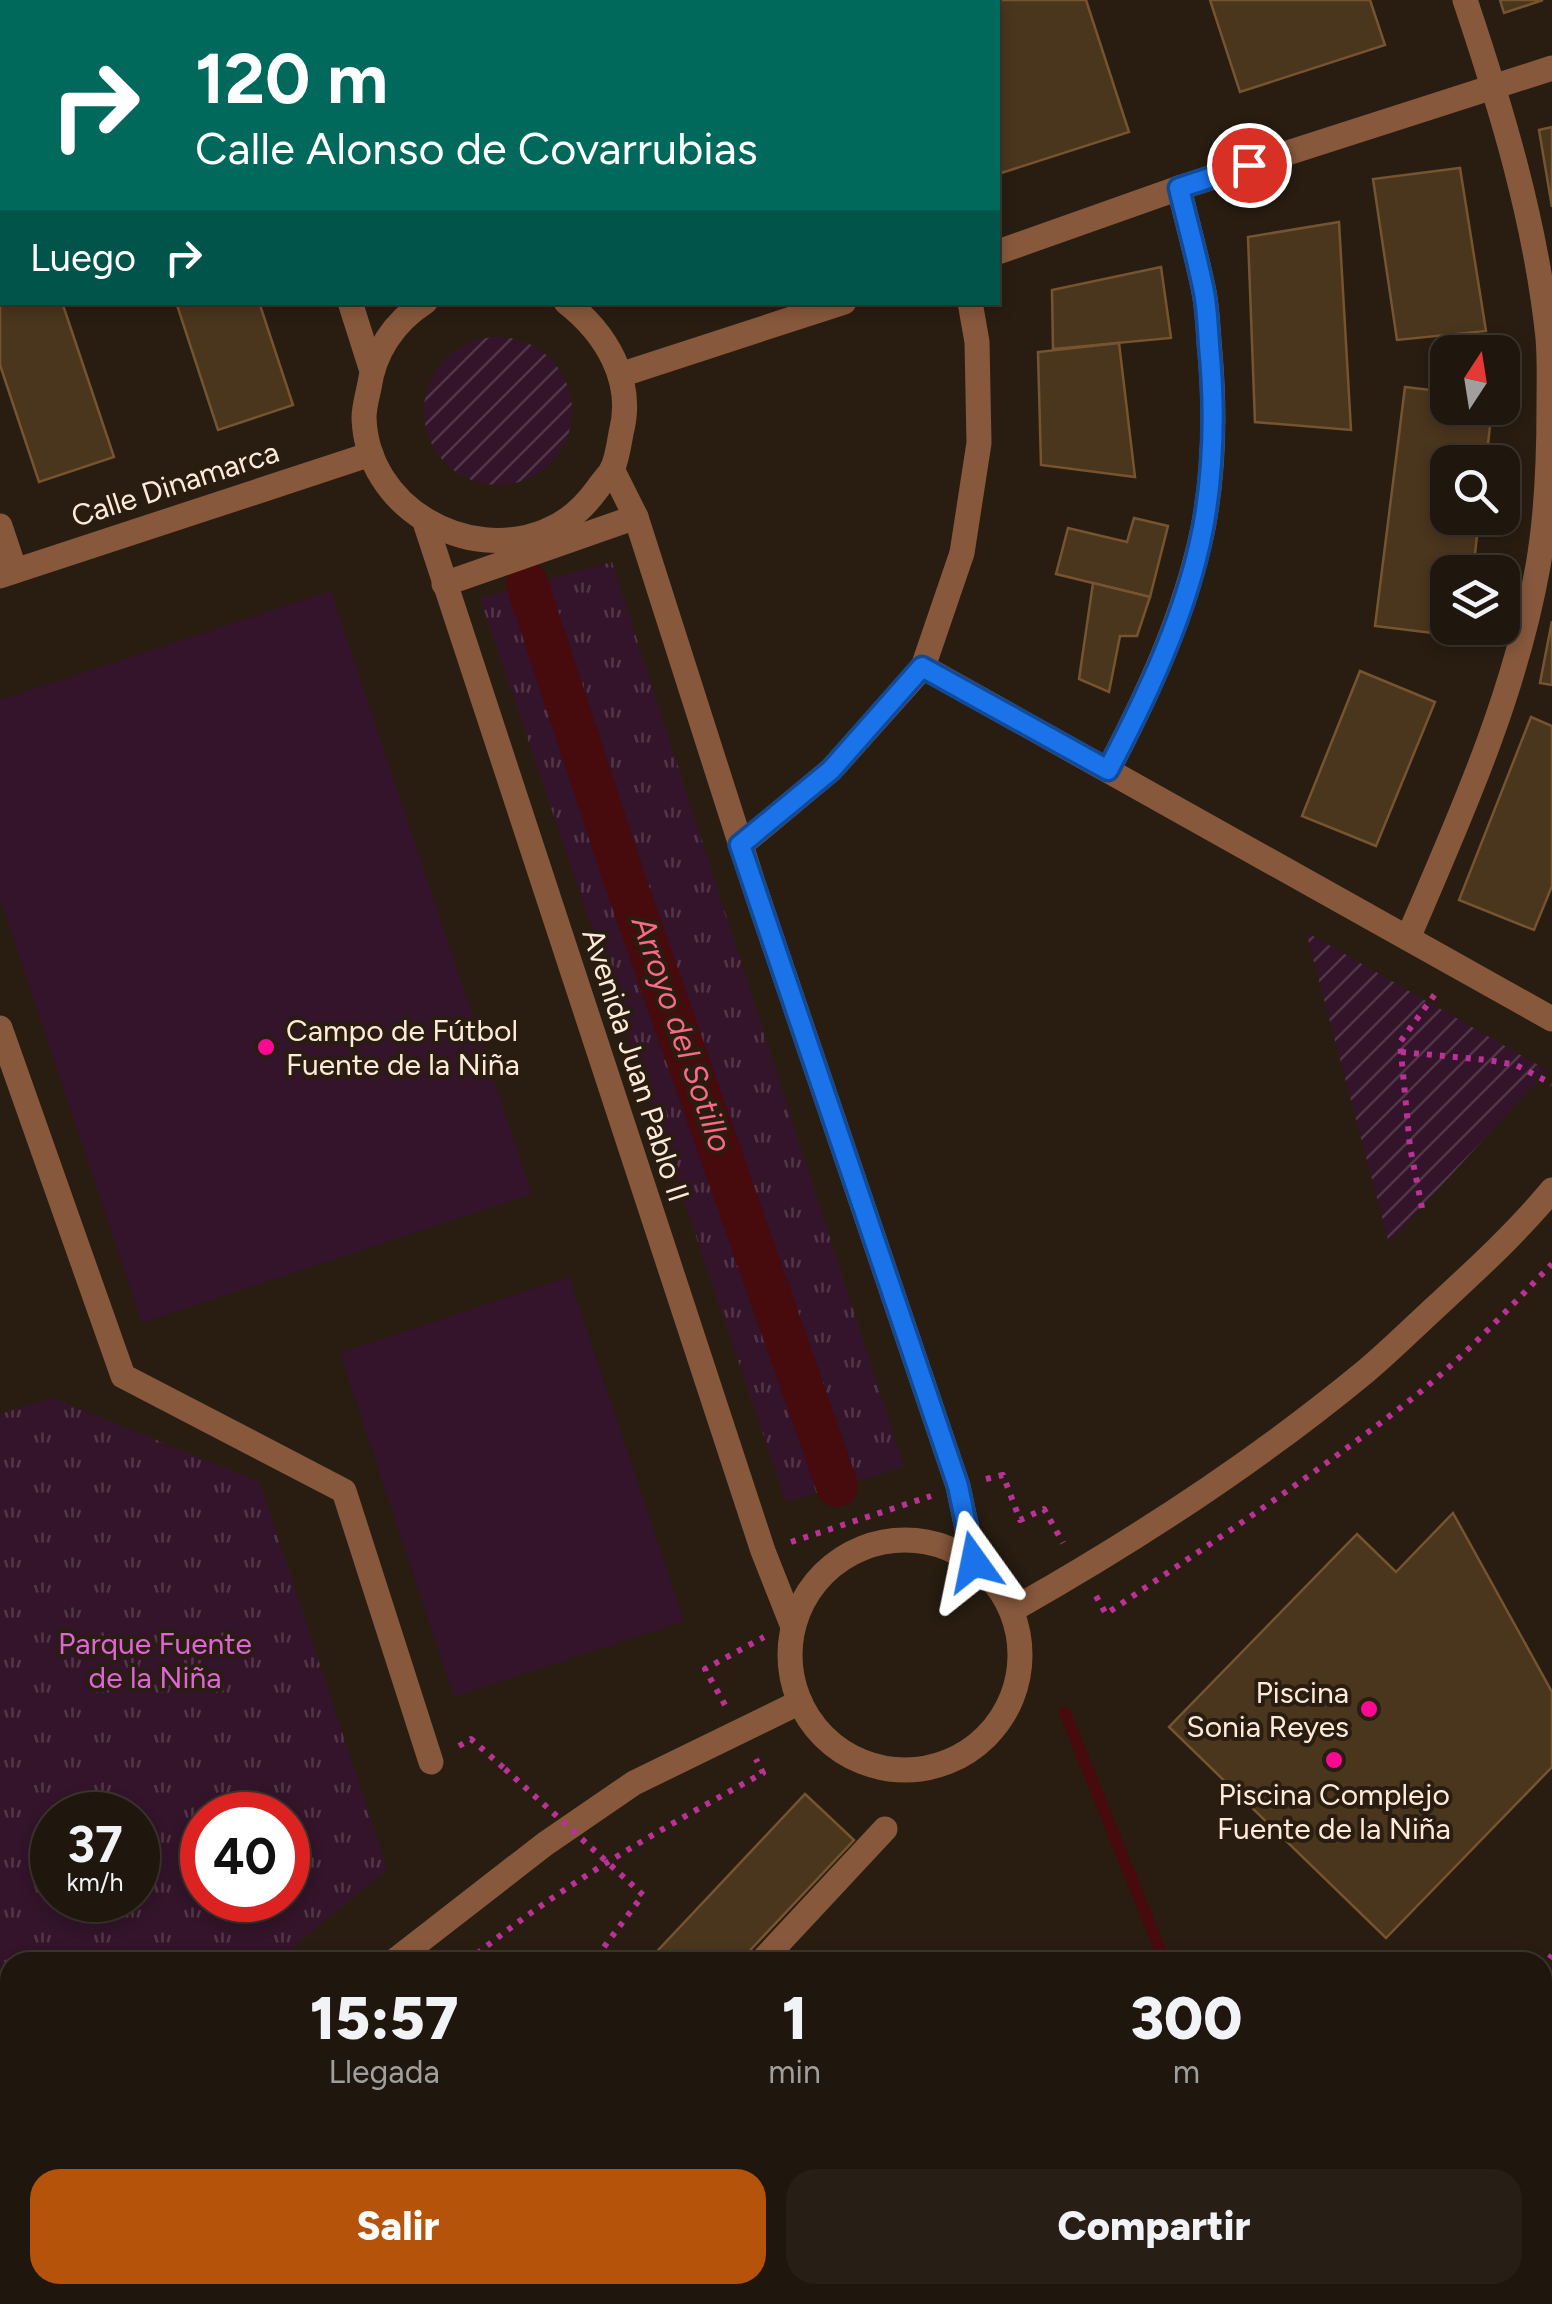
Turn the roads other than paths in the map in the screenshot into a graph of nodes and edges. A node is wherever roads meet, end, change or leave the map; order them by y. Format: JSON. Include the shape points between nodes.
{"nodes":[{"id":1,"x":1465,"y":0,"type":"edge"},
{"id":2,"x":1552,"y":68,"type":"edge"},
{"id":3,"x":1494,"y":87,"type":"junction"},
{"id":4,"x":1179,"y":188,"type":"junction"},
{"id":5,"x":1000,"y":251,"type":"edge"},
{"id":6,"x":353,"y":305,"type":"edge"},
{"id":7,"x":421,"y":305,"type":"edge"},
{"id":8,"x":570,"y":305,"type":"edge"},
{"id":9,"x":835,"y":305,"type":"edge"},
{"id":10,"x":971,"y":305,"type":"edge"},
{"id":11,"x":372,"y":368,"type":"junction"},
{"id":12,"x":620,"y":375,"type":"junction"},
{"id":13,"x":371,"y":454,"type":"junction"},
{"id":14,"x":612,"y":469,"type":"junction"},
{"id":15,"x":636,"y":517,"type":"junction"},
{"id":16,"x":425,"y":522,"type":"junction"},
{"id":17,"x":0,"y":526,"type":"edge"},
{"id":18,"x":8,"y":573,"type":"edge"},
{"id":19,"x":444,"y":584,"type":"junction"},
{"id":20,"x":922,"y":667,"type":"junction"},
{"id":21,"x":1108,"y":770,"type":"junction"},
{"id":22,"x":740,"y":845,"type":"junction"},
{"id":23,"x":1408,"y":938,"type":"junction"},
{"id":24,"x":1552,"y":1019,"type":"edge"},
{"id":25,"x":0,"y":1028,"type":"edge"},
{"id":26,"x":1552,"y":1190,"type":"edge"},
{"id":27,"x":974,"y":1562,"type":"junction"},
{"id":28,"x":1012,"y":1610,"type":"junction"},
{"id":29,"x":793,"y":1626,"type":"junction"},
{"id":30,"x":800,"y":1702,"type":"junction"},
{"id":31,"x":430,"y":1762,"type":"road end"},
{"id":32,"x":885,"y":1829,"type":"dead end"},
{"id":33,"x":405,"y":1952,"type":"edge"},
{"id":34,"x":770,"y":1952,"type":"edge"}],
"edges":[{"from":1,"to":3,"type":"street"},
{"from":2,"to":3,"type":"street"},
{"from":3,"to":4,"type":"street"},
{"from":3,"to":23,"type":"street","via":[[1534,244],[1548,342],[1544,509],[1511,676]]},
{"from":4,"to":5,"type":"street"},
{"from":4,"to":21,"type":"street","via":[[1205,294],[1212,369],[1213,440],[1203,526],[1171,630]]},
{"from":6,"to":11,"type":"street"},
{"from":7,"to":11,"type":"street","via":[[385,340]]},
{"from":8,"to":12,"type":"street","via":[[587,318]]},
{"from":9,"to":12,"type":"street"},
{"from":10,"to":20,"type":"street","via":[[978,342],[978,443],[962,553]]},
{"from":11,"to":13,"type":"street","via":[[364,417]]},
{"from":12,"to":14,"type":"street","via":[[626,416]]},
{"from":13,"to":16,"type":"street","via":[[401,502]]},
{"from":13,"to":18,"type":"street","name":"Calle Dinamarca"},
{"from":14,"to":15,"type":"street"},
{"from":14,"to":16,"type":"street","via":[[583,508],[547,531],[503,542],[460,537]]},
{"from":15,"to":19,"type":"street"},
{"from":15,"to":22,"type":"street"},
{"from":16,"to":19,"type":"street","name":"Avenida Juan Pablo II"},
{"from":17,"to":18,"type":"street"},
{"from":19,"to":29,"type":"street","name":"Avenida Juan Pablo II"},
{"from":20,"to":21,"type":"street"},
{"from":20,"to":22,"type":"street","via":[[831,770]]},
{"from":21,"to":23,"type":"street"},
{"from":22,"to":27,"type":"street","via":[[958,1486]]},
{"from":23,"to":24,"type":"street"},
{"from":25,"to":31,"type":"street","via":[[123,1376],[344,1490]]},
{"from":26,"to":28,"type":"street","via":[[1368,1370],[1138,1536]]},
{"from":27,"to":28,"type":"street"},
{"from":27,"to":29,"type":"street","via":[[940,1545],[903,1539],[866,1546],[833,1564],[808,1592]]},
{"from":28,"to":30,"type":"street","via":[[1020,1674],[1010,1704],[992,1732],[937,1766],[872,1765],[842,1751]]},
{"from":29,"to":30,"type":"street","via":[[790,1665]]},
{"from":30,"to":33,"type":"street","via":[[634,1782]]},
{"from":32,"to":34,"type":"street"}]}
